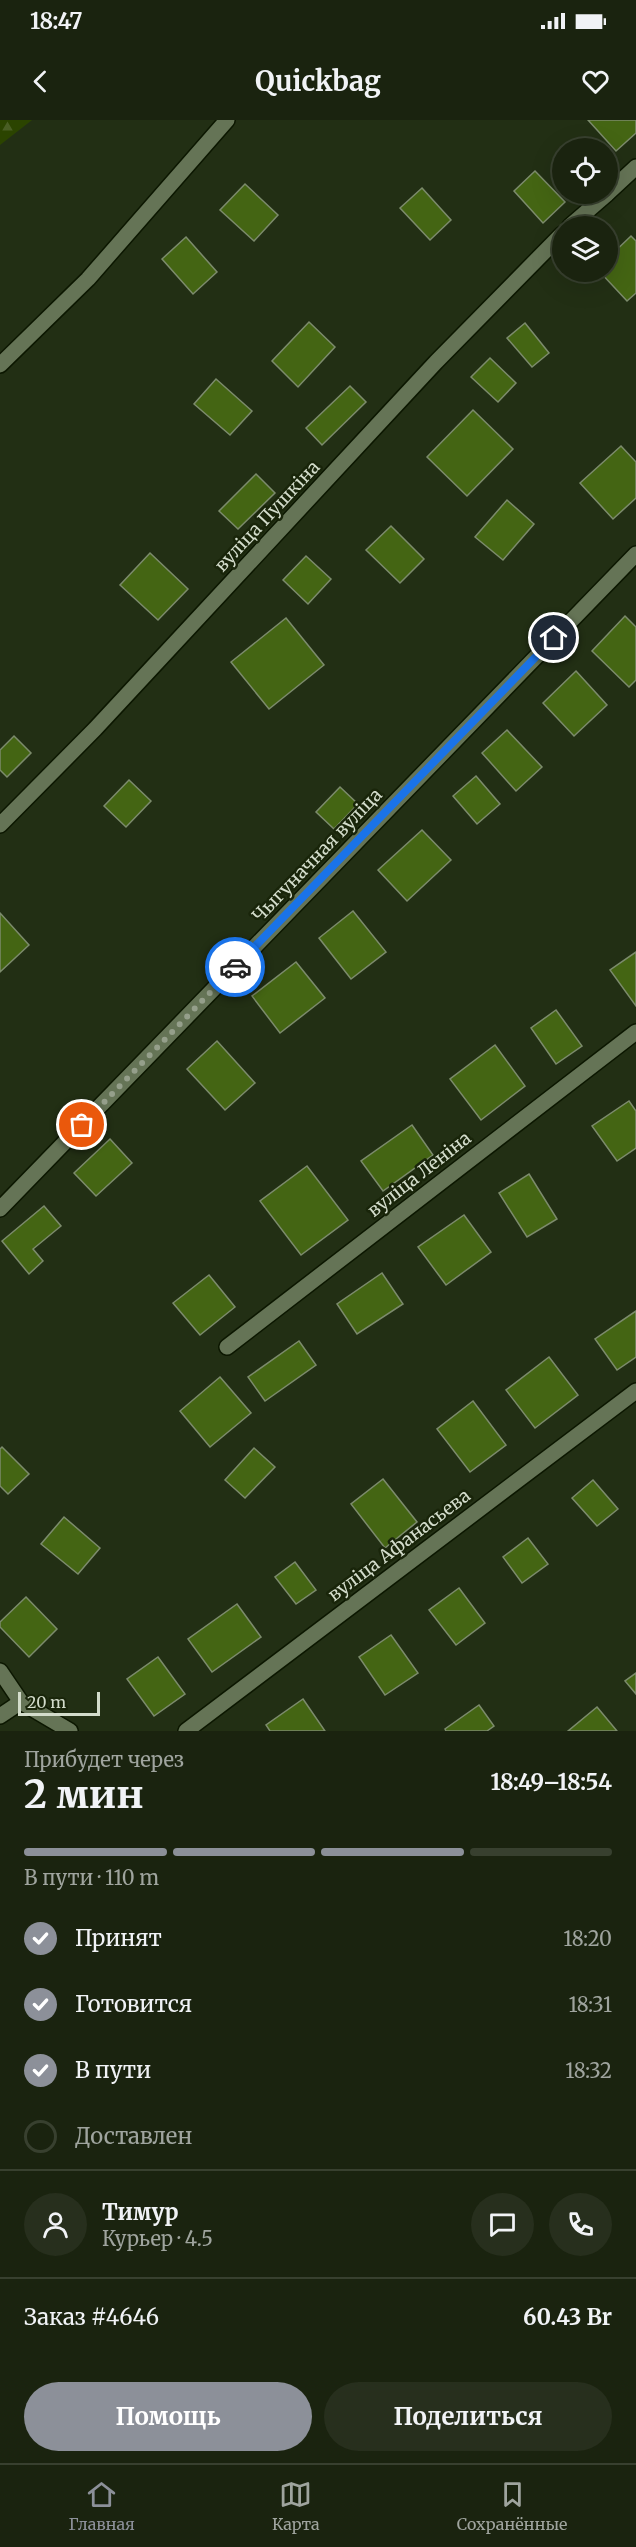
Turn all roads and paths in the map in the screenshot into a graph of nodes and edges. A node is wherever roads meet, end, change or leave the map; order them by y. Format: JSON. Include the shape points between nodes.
{"nodes":[{"id":1,"x":226,"y":120,"type":"edge"},
{"id":2,"x":636,"y":167,"type":"edge"},
{"id":3,"x":618,"y":183,"type":"edge"},
{"id":4,"x":595,"y":204,"type":"edge"},
{"id":5,"x":581,"y":216,"type":"edge"},
{"id":6,"x":552,"y":244,"type":"edge"},
{"id":7,"x":0,"y":365,"type":"edge"},
{"id":8,"x":636,"y":554,"type":"edge"},
{"id":9,"x":0,"y":825,"type":"edge"},
{"id":10,"x":636,"y":1032,"type":"edge"},
{"id":11,"x":0,"y":1209,"type":"edge"},
{"id":12,"x":227,"y":1347,"type":"dead end"},
{"id":13,"x":636,"y":1391,"type":"edge"},
{"id":14,"x":0,"y":1671,"type":"edge"},
{"id":15,"x":21,"y":1702,"type":"junction"},
{"id":16,"x":0,"y":1716,"type":"edge"},
{"id":17,"x":70,"y":1731,"type":"edge"},
{"id":18,"x":186,"y":1731,"type":"edge"}],
"edges":[{"from":1,"to":7,"type":"street","via":[[88,279]]},
{"from":2,"to":3,"type":"street"},
{"from":4,"to":5,"type":"street"},
{"from":6,"to":9,"type":"street","name":"вуліца Пушкіна"},
{"from":8,"to":11,"type":"street","name":"Чыгуначная вуліца"},
{"from":10,"to":12,"type":"street","name":"вуліца Леніна"},
{"from":13,"to":18,"type":"street","name":"вуліца Афанасьева"},
{"from":14,"to":15,"type":"street"},
{"from":15,"to":16,"type":"street"},
{"from":15,"to":17,"type":"street"}]}
